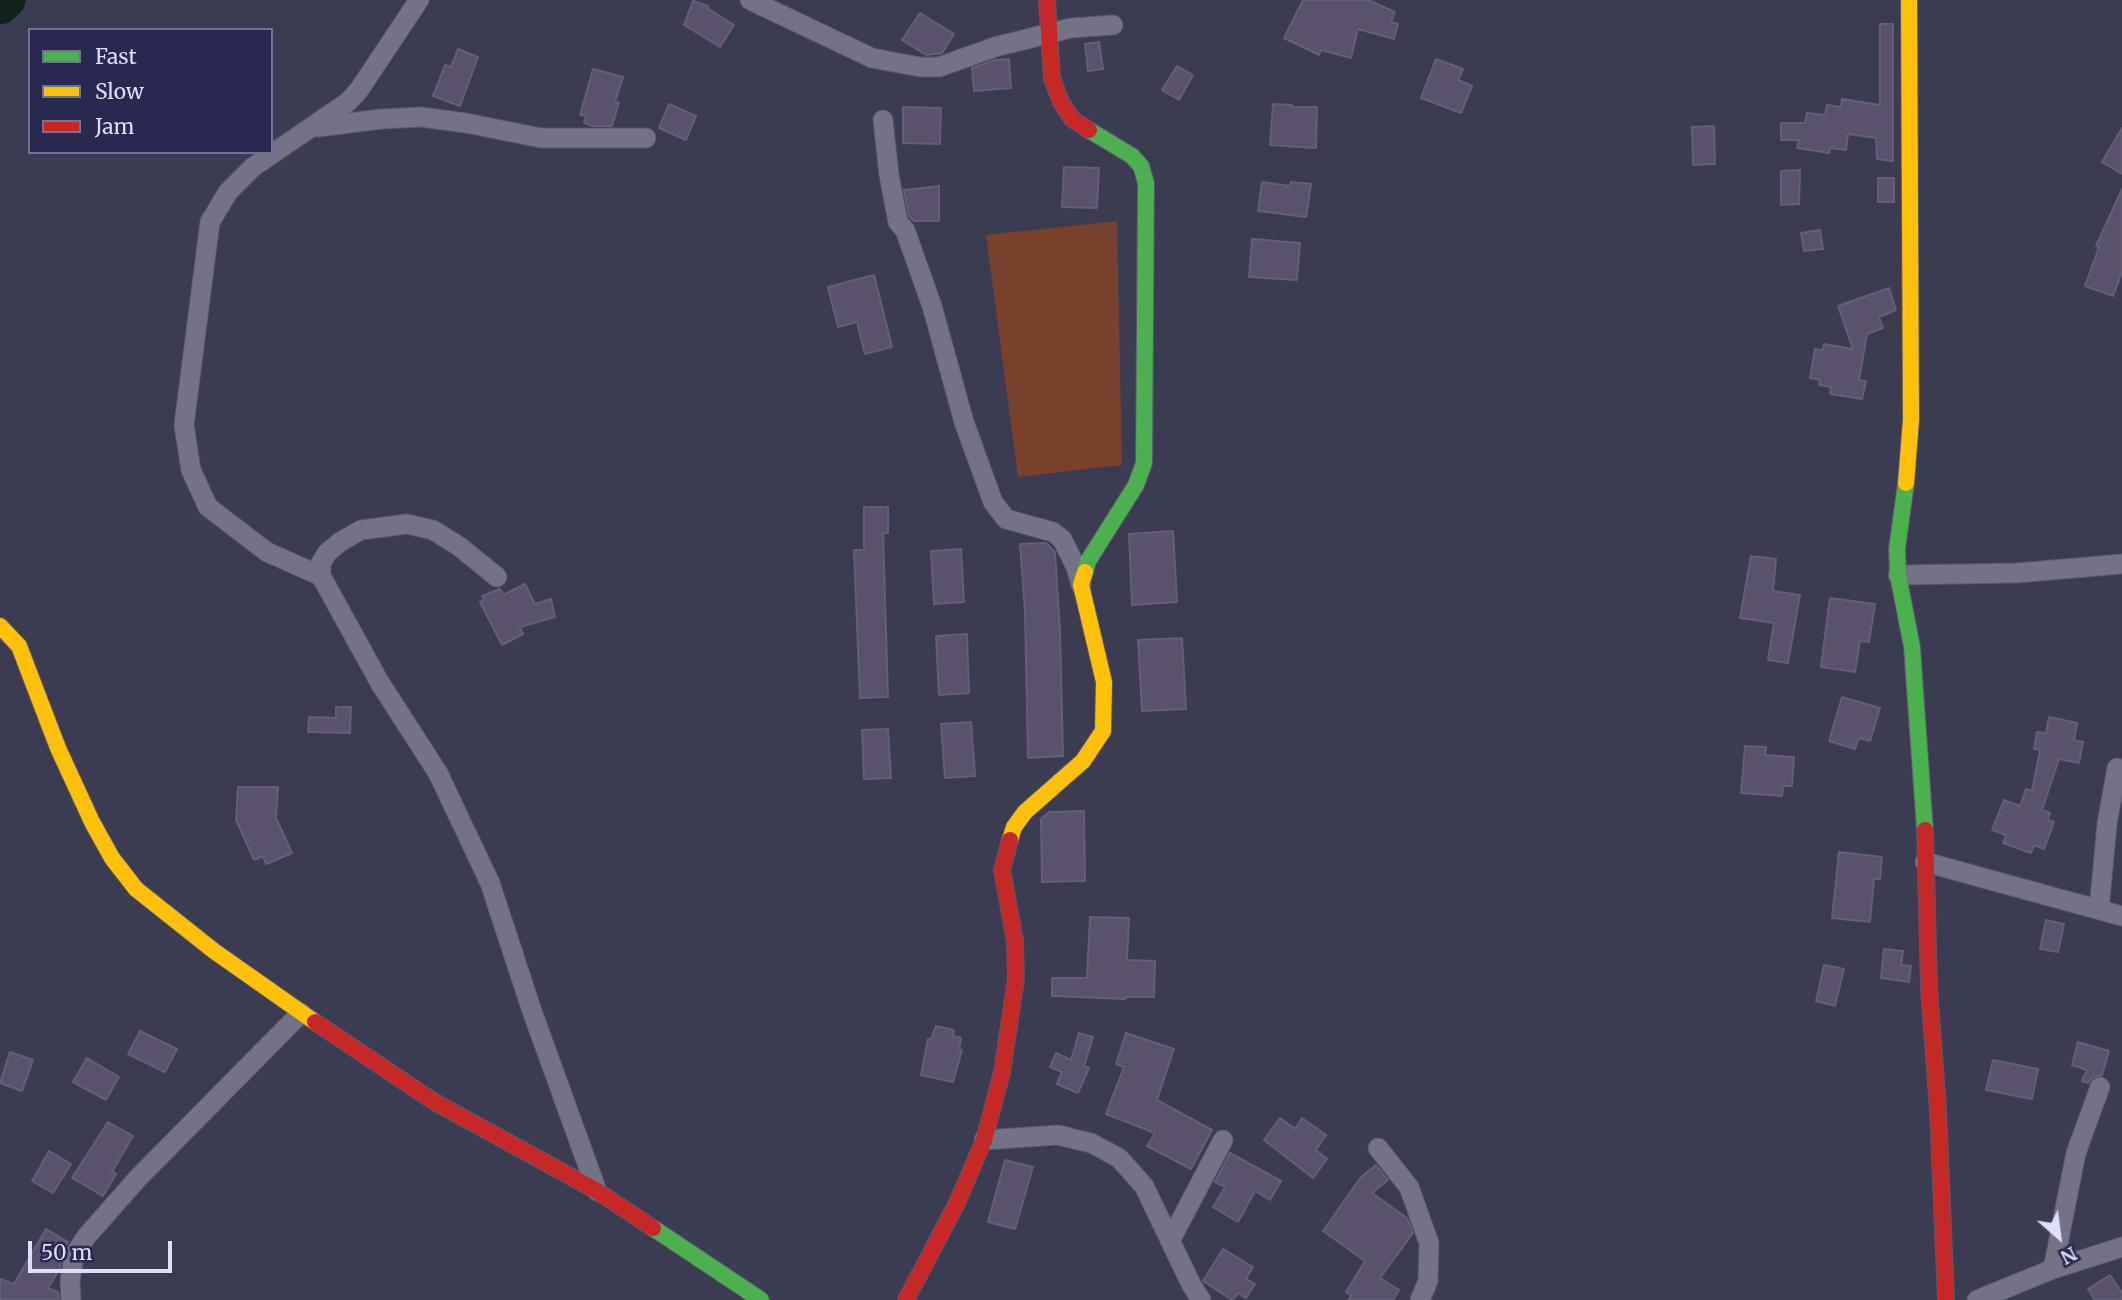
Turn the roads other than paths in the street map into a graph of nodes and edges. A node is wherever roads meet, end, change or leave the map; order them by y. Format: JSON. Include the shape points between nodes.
{"nodes":[{"id":1,"x":419,"y":0,"type":"edge"},
{"id":2,"x":750,"y":0,"type":"edge"},
{"id":3,"x":1047,"y":0,"type":"edge"},
{"id":4,"x":1909,"y":0,"type":"edge"},
{"id":5,"x":1112,"y":25,"type":"dead end"},
{"id":6,"x":1050,"y":33,"type":"junction"},
{"id":7,"x":883,"y":120,"type":"dead end"},
{"id":8,"x":310,"y":128,"type":"junction"},
{"id":9,"x":646,"y":138,"type":"dead end"},
{"id":10,"x":273,"y":153,"type":"edge"},
{"id":11,"x":272,"y":154,"type":"edge"},
{"id":12,"x":2122,"y":564,"type":"edge"},
{"id":13,"x":1898,"y":575,"type":"junction"},
{"id":14,"x":321,"y":576,"type":"junction"},
{"id":15,"x":497,"y":577,"type":"dead end"},
{"id":16,"x":1080,"y":584,"type":"junction"},
{"id":17,"x":0,"y":626,"type":"edge"},
{"id":18,"x":2117,"y":768,"type":"dead end"},
{"id":19,"x":1925,"y":862,"type":"junction"},
{"id":20,"x":2099,"y":910,"type":"junction"},
{"id":21,"x":2122,"y":916,"type":"edge"},
{"id":22,"x":300,"y":1013,"type":"junction"},
{"id":23,"x":2100,"y":1087,"type":"dead end"},
{"id":24,"x":984,"y":1140,"type":"junction"},
{"id":25,"x":1223,"y":1140,"type":"dead end"},
{"id":26,"x":1378,"y":1148,"type":"dead end"},
{"id":27,"x":597,"y":1191,"type":"junction"},
{"id":28,"x":1170,"y":1241,"type":"junction"},
{"id":29,"x":2122,"y":1247,"type":"edge"},
{"id":30,"x":2053,"y":1269,"type":"junction"},
{"id":31,"x":71,"y":1300,"type":"edge"},
{"id":32,"x":761,"y":1300,"type":"edge"},
{"id":33,"x":906,"y":1300,"type":"edge"},
{"id":34,"x":1201,"y":1300,"type":"edge"},
{"id":35,"x":1420,"y":1300,"type":"edge"},
{"id":36,"x":1946,"y":1300,"type":"edge"},
{"id":37,"x":1977,"y":1300,"type":"edge"}],
"edges":[{"from":1,"to":8,"type":"street","via":[[359,90]]},
{"from":2,"to":6,"type":"street","via":[[872,58],[920,67],[939,67]]},
{"from":3,"to":6,"type":"street"},
{"from":4,"to":13,"type":"street","via":[[1911,419]]},
{"from":5,"to":6,"type":"street"},
{"from":6,"to":16,"type":"street","via":[[1052,78],[1061,102],[1072,119],[1132,156],[1146,183],[1144,463],[1136,485],[1088,561]]},
{"from":7,"to":16,"type":"street","via":[[898,222],[932,306],[964,422],[993,502],[1006,519],[1053,532],[1062,539]]},
{"from":8,"to":9,"type":"street","via":[[421,117],[541,138]]},
{"from":8,"to":10,"type":"street"},
{"from":11,"to":14,"type":"street","via":[[228,192],[210,222],[184,425],[191,470],[208,507],[267,552]]},
{"from":12,"to":13,"type":"street","via":[[2017,573]]},
{"from":13,"to":19,"type":"street","via":[[1912,647]]},
{"from":14,"to":15,"type":"street","via":[[321,563],[340,542],[361,530],[407,524],[433,530]]},
{"from":14,"to":27,"type":"street","via":[[380,683],[438,773],[489,883]]},
{"from":16,"to":24,"type":"street","via":[[1104,682],[1103,731],[1083,761],[1025,812],[1011,837],[1002,870],[1015,941],[1016,978],[1002,1072]]},
{"from":17,"to":22,"type":"street","via":[[19,646],[92,822],[130,883]]},
{"from":18,"to":20,"type":"street"},
{"from":19,"to":20,"type":"street"},
{"from":19,"to":36,"type":"street"},
{"from":20,"to":21,"type":"street"},
{"from":22,"to":27,"type":"street","via":[[433,1101]]},
{"from":22,"to":31,"type":"street","via":[[86,1237],[74,1256]]},
{"from":23,"to":30,"type":"street","via":[[2077,1153]]},
{"from":24,"to":28,"type":"street","via":[[1058,1135],[1091,1143],[1119,1158],[1144,1186]]},
{"from":24,"to":33,"type":"street"},
{"from":25,"to":28,"type":"street"},
{"from":26,"to":35,"type":"street","via":[[1409,1187],[1423,1220],[1429,1242],[1428,1281]]},
{"from":27,"to":32,"type":"street"},
{"from":28,"to":34,"type":"street"},
{"from":29,"to":30,"type":"street"},
{"from":30,"to":37,"type":"street"}]}
